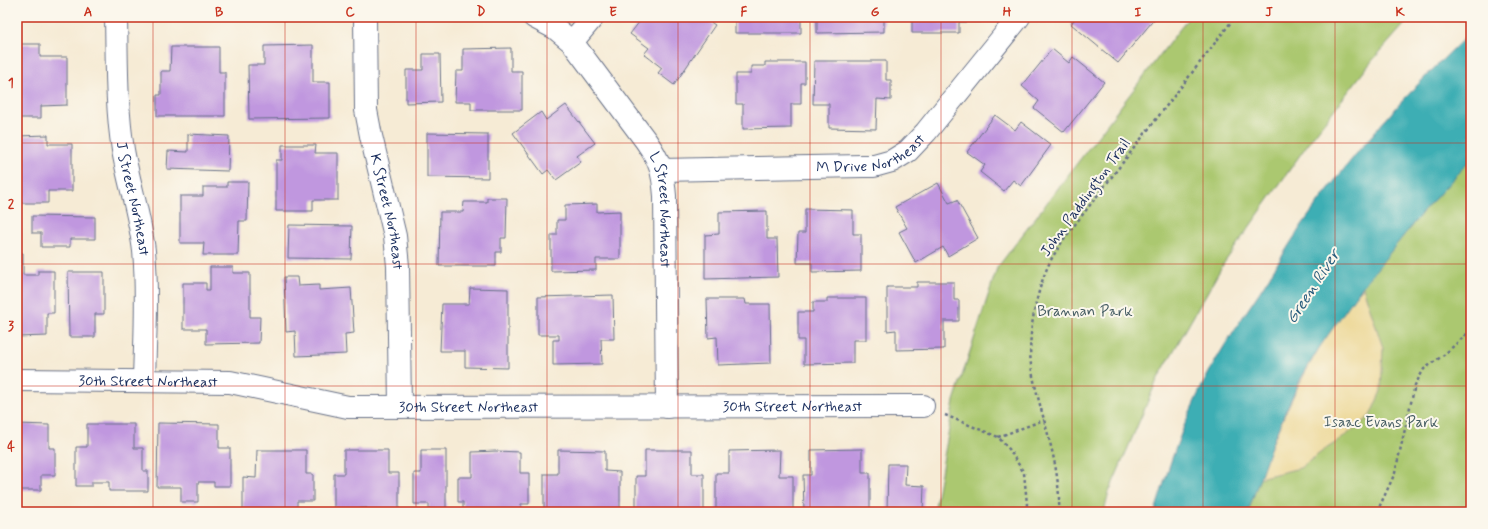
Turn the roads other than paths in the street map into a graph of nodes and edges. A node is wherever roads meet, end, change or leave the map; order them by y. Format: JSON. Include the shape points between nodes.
{"nodes":[{"id":1,"x":116,"y":17,"type":"edge"},
{"id":2,"x":365,"y":17,"type":"edge"},
{"id":3,"x":534,"y":17,"type":"edge"},
{"id":4,"x":593,"y":17,"type":"edge"},
{"id":5,"x":1019,"y":17,"type":"edge"},
{"id":6,"x":572,"y":42,"type":"junction"},
{"id":7,"x":662,"y":170,"type":"junction"},
{"id":8,"x":17,"y":380,"type":"edge"},
{"id":9,"x":144,"y":381,"type":"junction"},
{"id":10,"x":667,"y":406,"type":"junction"},
{"id":11,"x":923,"y":406,"type":"road end"},
{"id":12,"x":400,"y":407,"type":"junction"}],
"edges":[{"from":1,"to":9,"type":"street","name":"J Street Northeast","via":[[117,84],[123,150],[144,250],[146,275]]},
{"from":2,"to":12,"type":"street","name":"K Street Northeast","via":[[366,110],[395,236],[398,266]]},
{"from":3,"to":6,"type":"street","name":"L Street Northeast","via":[[555,28]]},
{"from":4,"to":6,"type":"street"},
{"from":5,"to":7,"type":"street","name":"M Drive Northeast","via":[[926,132],[908,151],[892,161],[874,166]]},
{"from":6,"to":7,"type":"street","name":"L Street Northeast","via":[[630,118],[654,153]]},
{"from":7,"to":10,"type":"street","name":"L Street Northeast","via":[[665,196]]},
{"from":8,"to":9,"type":"street","name":"30th Street Northeast"},
{"from":9,"to":12,"type":"street","name":"30th Street Northeast","via":[[230,382],[348,407]]},
{"from":10,"to":11,"type":"street","name":"30th Street Northeast"},
{"from":10,"to":12,"type":"street","name":"30th Street Northeast"}]}
